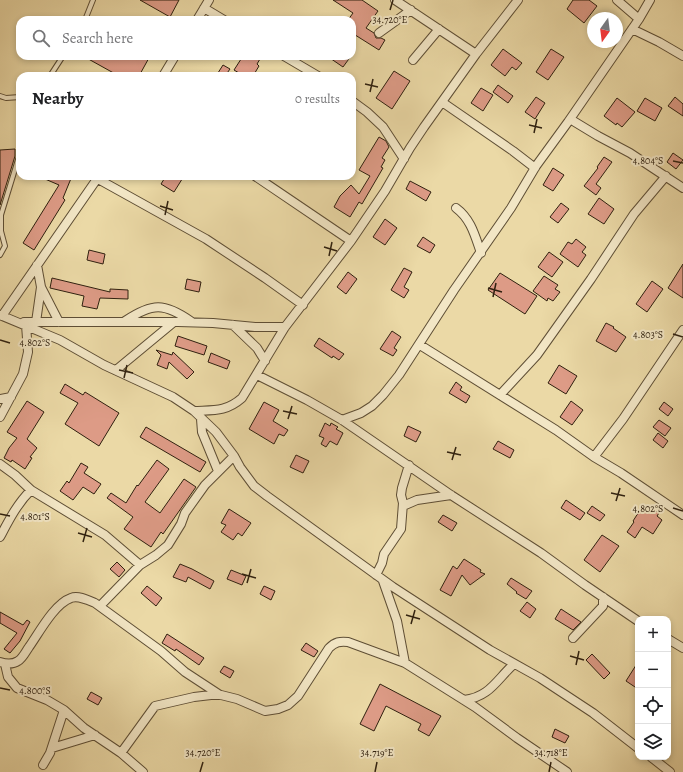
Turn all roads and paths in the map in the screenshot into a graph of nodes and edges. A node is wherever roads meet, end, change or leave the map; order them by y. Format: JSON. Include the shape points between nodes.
{"nodes":[{"id":1,"x":93,"y":0,"type":"edge"},
{"id":2,"x":209,"y":0,"type":"edge"},
{"id":3,"x":395,"y":0,"type":"edge"},
{"id":4,"x":518,"y":0,"type":"edge"},
{"id":5,"x":617,"y":0,"type":"edge"},
{"id":6,"x":650,"y":0,"type":"edge"},
{"id":7,"x":204,"y":8,"type":"junction"},
{"id":8,"x":411,"y":10,"type":"junction"},
{"id":9,"x":87,"y":16,"type":"edge"},
{"id":10,"x":199,"y":16,"type":"edge"},
{"id":11,"x":217,"y":16,"type":"edge"},
{"id":12,"x":639,"y":19,"type":"junction"},
{"id":13,"x":439,"y":29,"type":"junction"},
{"id":14,"x":632,"y":29,"type":"junction"},
{"id":15,"x":380,"y":33,"type":"dead end"},
{"id":16,"x":476,"y":54,"type":"junction"},
{"id":17,"x":683,"y":56,"type":"edge"},
{"id":18,"x":60,"y":60,"type":"edge"},
{"id":19,"x":173,"y":60,"type":"edge"},
{"id":20,"x":291,"y":60,"type":"edge"},
{"id":21,"x":413,"y":60,"type":"dead end"},
{"id":22,"x":53,"y":72,"type":"edge"},
{"id":23,"x":165,"y":72,"type":"edge"},
{"id":24,"x":311,"y":72,"type":"edge"},
{"id":25,"x":0,"y":96,"type":"edge"},
{"id":26,"x":16,"y":97,"type":"edge"},
{"id":27,"x":442,"y":102,"type":"junction"},
{"id":28,"x":356,"y":104,"type":"edge"},
{"id":29,"x":570,"y":119,"type":"junction"},
{"id":30,"x":404,"y":159,"type":"junction"},
{"id":31,"x":16,"y":166,"type":"edge"},
{"id":32,"x":535,"y":168,"type":"junction"},
{"id":33,"x":666,"y":176,"type":"junction"},
{"id":34,"x":96,"y":180,"type":"edge"},
{"id":35,"x":103,"y":180,"type":"edge"},
{"id":36,"x":261,"y":180,"type":"edge"},
{"id":37,"x":683,"y":188,"type":"edge"},
{"id":38,"x":456,"y":208,"type":"dead end"},
{"id":39,"x":351,"y":241,"type":"junction"},
{"id":40,"x":480,"y":253,"type":"junction"},
{"id":41,"x":0,"y":255,"type":"edge"},
{"id":42,"x":36,"y":265,"type":"junction"},
{"id":43,"x":41,"y":287,"type":"junction"},
{"id":44,"x":303,"y":305,"type":"junction"},
{"id":45,"x":1,"y":316,"type":"edge"},
{"id":46,"x":124,"y":321,"type":"junction"},
{"id":47,"x":36,"y":322,"type":"junction"},
{"id":48,"x":59,"y":322,"type":"junction"},
{"id":49,"x":174,"y":322,"type":"junction"},
{"id":50,"x":192,"y":322,"type":"junction"},
{"id":51,"x":17,"y":323,"type":"junction"},
{"id":52,"x":26,"y":325,"type":"junction"},
{"id":53,"x":233,"y":325,"type":"junction"},
{"id":54,"x":285,"y":327,"type":"junction"},
{"id":55,"x":683,"y":330,"type":"edge"},
{"id":56,"x":420,"y":345,"type":"junction"},
{"id":57,"x":265,"y":361,"type":"junction"},
{"id":58,"x":116,"y":370,"type":"junction"},
{"id":59,"x":257,"y":375,"type":"junction"},
{"id":60,"x":500,"y":395,"type":"junction"},
{"id":61,"x":11,"y":397,"type":"junction"},
{"id":62,"x":0,"y":400,"type":"edge"},
{"id":63,"x":194,"y":411,"type":"junction"},
{"id":64,"x":0,"y":417,"type":"edge"},
{"id":65,"x":201,"y":419,"type":"junction"},
{"id":66,"x":342,"y":420,"type":"junction"},
{"id":67,"x":234,"y":456,"type":"junction"},
{"id":68,"x":594,"y":457,"type":"junction"},
{"id":69,"x":0,"y":464,"type":"edge"},
{"id":70,"x":409,"y":465,"type":"junction"},
{"id":71,"x":218,"y":471,"type":"junction"},
{"id":72,"x":31,"y":490,"type":"junction"},
{"id":73,"x":451,"y":495,"type":"junction"},
{"id":74,"x":403,"y":506,"type":"junction"},
{"id":75,"x":683,"y":515,"type":"edge"},
{"id":76,"x":0,"y":538,"type":"edge"},
{"id":77,"x":140,"y":565,"type":"junction"},
{"id":78,"x":376,"y":575,"type":"junction"},
{"id":79,"x":383,"y":580,"type":"junction"},
{"id":80,"x":603,"y":597,"type":"junction"},
{"id":81,"x":100,"y":606,"type":"junction"},
{"id":82,"x":635,"y":619,"type":"edge"},
{"id":83,"x":573,"y":638,"type":"dead end"},
{"id":84,"x":671,"y":641,"type":"edge"},
{"id":85,"x":683,"y":648,"type":"edge"},
{"id":86,"x":2,"y":663,"type":"edge"},
{"id":87,"x":404,"y":663,"type":"junction"},
{"id":88,"x":514,"y":664,"type":"junction"},
{"id":89,"x":221,"y":695,"type":"junction"},
{"id":90,"x":464,"y":700,"type":"junction"},
{"id":91,"x":64,"y":710,"type":"junction"},
{"id":92,"x":96,"y":735,"type":"junction"},
{"id":93,"x":635,"y":746,"type":"edge"},
{"id":94,"x":52,"y":748,"type":"junction"},
{"id":95,"x":121,"y":753,"type":"junction"},
{"id":96,"x":654,"y":760,"type":"edge"},
{"id":97,"x":43,"y":765,"type":"dead end"},
{"id":98,"x":143,"y":772,"type":"edge"},
{"id":99,"x":566,"y":772,"type":"edge"},
{"id":100,"x":670,"y":772,"type":"edge"}],
"edges":[{"from":1,"to":9,"type":"lane"},
{"from":2,"to":7,"type":"street"},
{"from":3,"to":8,"type":"street"},
{"from":4,"to":16,"type":"street"},
{"from":5,"to":12,"type":"street"},
{"from":6,"to":12,"type":"street"},
{"from":7,"to":10,"type":"street"},
{"from":7,"to":11,"type":"street"},
{"from":8,"to":13,"type":"street"},
{"from":8,"to":15,"type":"street"},
{"from":12,"to":14,"type":"street"},
{"from":13,"to":16,"type":"street"},
{"from":13,"to":21,"type":"street"},
{"from":14,"to":17,"type":"street"},
{"from":14,"to":29,"type":"street"},
{"from":16,"to":27,"type":"street"},
{"from":18,"to":22,"type":"lane"},
{"from":19,"to":23,"type":"street"},
{"from":20,"to":24,"type":"street"},
{"from":25,"to":26,"type":"lane"},
{"from":27,"to":30,"type":"street"},
{"from":27,"to":32,"type":"street"},
{"from":28,"to":30,"type":"street","via":[[383,127]]},
{"from":29,"to":32,"type":"street"},
{"from":29,"to":33,"type":"street","via":[[630,152]]},
{"from":30,"to":39,"type":"street"},
{"from":31,"to":41,"type":"lane","via":[[1,215],[1,231],[5,246]]},
{"from":32,"to":40,"type":"street"},
{"from":33,"to":37,"type":"street"},
{"from":33,"to":60,"type":"street","via":[[634,214],[537,355]]},
{"from":34,"to":42,"type":"street"},
{"from":35,"to":44,"type":"street","via":[[206,239]]},
{"from":36,"to":39,"type":"street"},
{"from":38,"to":40,"type":"street","via":[[474,233]]},
{"from":39,"to":44,"type":"street"},
{"from":40,"to":56,"type":"street"},
{"from":42,"to":43,"type":"street"},
{"from":42,"to":45,"type":"street"},
{"from":43,"to":47,"type":"street"},
{"from":43,"to":48,"type":"street"},
{"from":44,"to":54,"type":"street"},
{"from":45,"to":51,"type":"street"},
{"from":46,"to":48,"type":"street"},
{"from":46,"to":49,"type":"street"},
{"from":46,"to":50,"type":"street","via":[[151,307],[173,310]]},
{"from":47,"to":48,"type":"street"},
{"from":47,"to":51,"type":"street"},
{"from":49,"to":50,"type":"street"},
{"from":49,"to":58,"type":"street"},
{"from":50,"to":53,"type":"street"},
{"from":51,"to":52,"type":"street"},
{"from":52,"to":58,"type":"street"},
{"from":52,"to":61,"type":"street","via":[[28,352],[23,374]]},
{"from":53,"to":54,"type":"street"},
{"from":53,"to":57,"type":"street","via":[[257,348]]},
{"from":54,"to":57,"type":"street"},
{"from":55,"to":68,"type":"street"},
{"from":56,"to":60,"type":"street"},
{"from":56,"to":66,"type":"street","via":[[384,395],[361,413]]},
{"from":57,"to":59,"type":"street"},
{"from":58,"to":63,"type":"street","via":[[173,397]]},
{"from":59,"to":63,"type":"street","via":[[242,398],[234,405],[225,409]]},
{"from":59,"to":66,"type":"street"},
{"from":60,"to":68,"type":"street"},
{"from":61,"to":62,"type":"street"},
{"from":61,"to":64,"type":"street"},
{"from":63,"to":65,"type":"street"},
{"from":65,"to":67,"type":"street","via":[[216,432]]},
{"from":65,"to":71,"type":"street","via":[[202,432]]},
{"from":66,"to":70,"type":"street"},
{"from":67,"to":71,"type":"street"},
{"from":67,"to":78,"type":"street","via":[[254,486]]},
{"from":68,"to":75,"type":"street"},
{"from":69,"to":72,"type":"street"},
{"from":70,"to":73,"type":"street"},
{"from":70,"to":74,"type":"street","via":[[402,488]]},
{"from":71,"to":77,"type":"street","via":[[194,500],[168,545]]},
{"from":72,"to":76,"type":"street","via":[[20,500]]},
{"from":72,"to":77,"type":"street","via":[[105,535]]},
{"from":73,"to":74,"type":"street","via":[[417,500]]},
{"from":73,"to":80,"type":"street","via":[[542,553]]},
{"from":74,"to":78,"type":"street","via":[[401,529],[384,554]]},
{"from":77,"to":81,"type":"street"},
{"from":78,"to":79,"type":"street"},
{"from":79,"to":87,"type":"street","via":[[397,621]]},
{"from":79,"to":88,"type":"street"},
{"from":80,"to":82,"type":"street"},
{"from":80,"to":83,"type":"street","via":[[603,606]]},
{"from":81,"to":86,"type":"street","via":[[83,598],[71,598],[51,615],[18,661]]},
{"from":81,"to":89,"type":"street","via":[[185,672]]},
{"from":84,"to":85,"type":"street"},
{"from":86,"to":91,"type":"street","via":[[8,677],[17,688]]},
{"from":87,"to":89,"type":"street","via":[[348,642],[340,642],[332,644],[298,696],[288,705],[264,711]]},
{"from":87,"to":90,"type":"street"},
{"from":88,"to":90,"type":"street","via":[[490,689],[473,699]]},
{"from":88,"to":93,"type":"street","via":[[593,713]]},
{"from":89,"to":95,"type":"street","via":[[194,697],[155,706]]},
{"from":90,"to":99,"type":"street"},
{"from":91,"to":92,"type":"street"},
{"from":91,"to":94,"type":"street"},
{"from":92,"to":94,"type":"street"},
{"from":92,"to":95,"type":"street"},
{"from":94,"to":97,"type":"street"},
{"from":95,"to":98,"type":"street"},
{"from":96,"to":100,"type":"street"}]}
